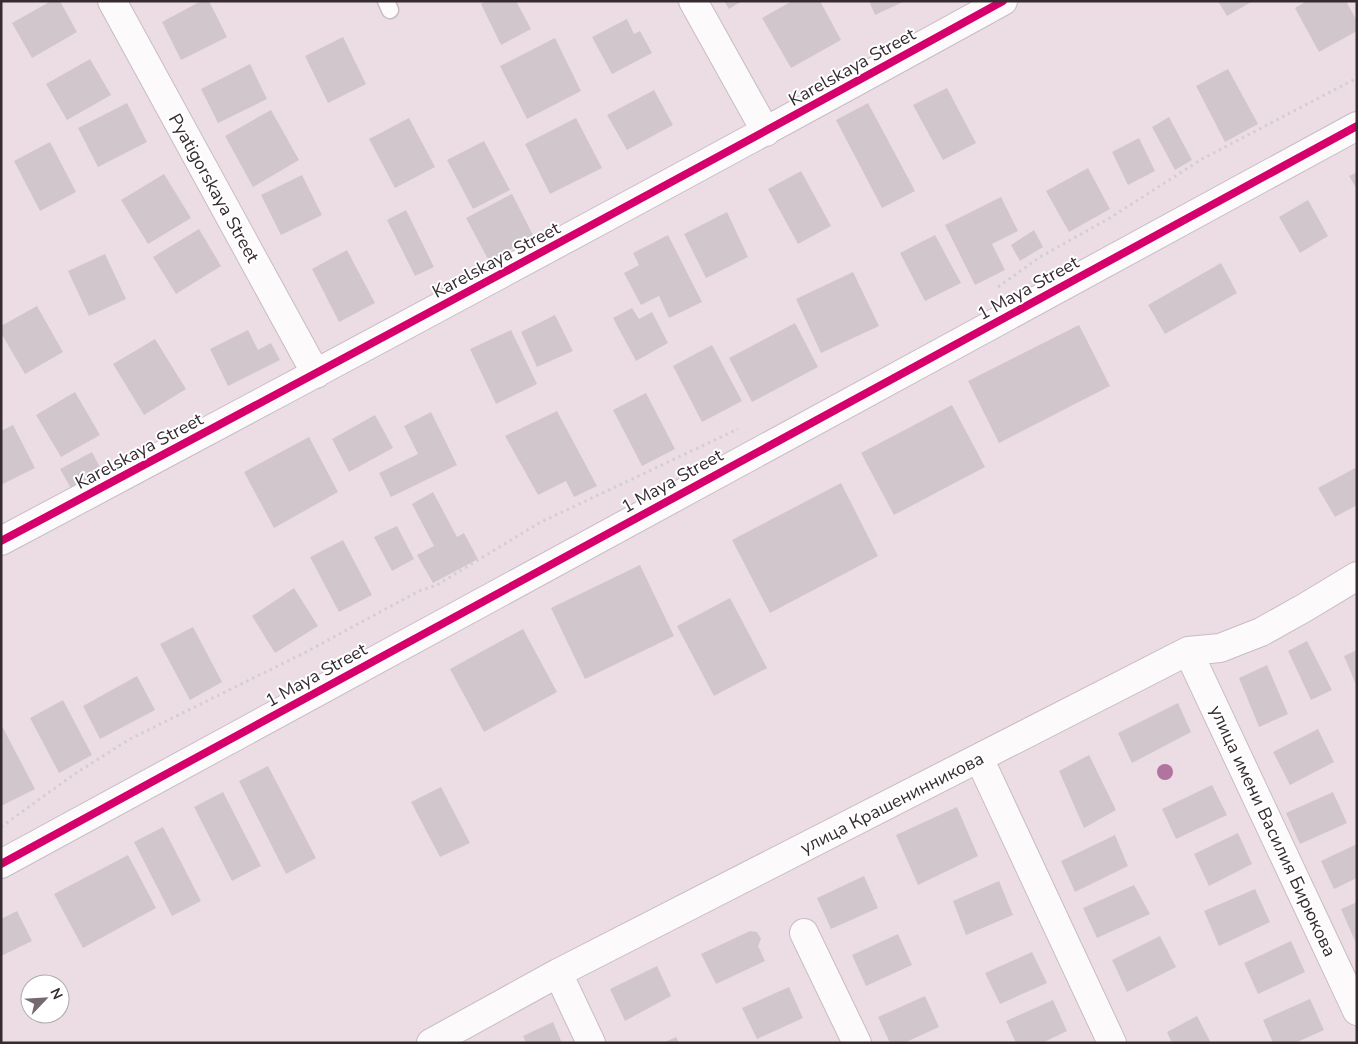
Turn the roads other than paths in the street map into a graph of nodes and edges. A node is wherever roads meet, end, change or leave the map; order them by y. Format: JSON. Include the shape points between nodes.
{"nodes":[{"id":1,"x":112,"y":1,"type":"edge"},
{"id":2,"x":693,"y":1,"type":"edge"},
{"id":3,"x":1003,"y":1,"type":"edge"},
{"id":4,"x":1357,"y":126,"type":"edge"},
{"id":5,"x":766,"y":132,"type":"junction"},
{"id":6,"x":316,"y":374,"type":"junction"},
{"id":7,"x":1,"y":541,"type":"edge"},
{"id":8,"x":1357,"y":576,"type":"edge"},
{"id":9,"x":1188,"y":651,"type":"junction"},
{"id":10,"x":979,"y":758,"type":"junction"},
{"id":11,"x":1,"y":864,"type":"edge"},
{"id":12,"x":804,"y":933,"type":"dead end"},
{"id":13,"x":558,"y":973,"type":"junction"},
{"id":14,"x":1357,"y":1011,"type":"edge"},
{"id":15,"x":431,"y":1043,"type":"edge"},
{"id":16,"x":591,"y":1043,"type":"edge"},
{"id":17,"x":857,"y":1043,"type":"edge"},
{"id":18,"x":1112,"y":1043,"type":"edge"}],
"edges":[{"from":1,"to":6,"type":"street","name":"Pyatigorskaya Street"},
{"from":2,"to":5,"type":"street"},
{"from":3,"to":5,"type":"street","name":"Karelskaya Street"},
{"from":4,"to":11,"type":"street","name":"1 Maya Street"},
{"from":5,"to":6,"type":"street","name":"Karelskaya Street"},
{"from":6,"to":7,"type":"street","name":"Karelskaya Street"},
{"from":8,"to":9,"type":"street","name":"улица Крашенинникова","via":[[1261,632],[1220,648]]},
{"from":9,"to":10,"type":"street","name":"улица Крашенинникова"},
{"from":9,"to":14,"type":"street","name":"улица имени Василия Бирюкова"},
{"from":10,"to":13,"type":"street","name":"улица Крашенинникова"},
{"from":10,"to":18,"type":"street"},
{"from":12,"to":17,"type":"street"},
{"from":13,"to":15,"type":"street","name":"улица Крашенинникова"},
{"from":13,"to":16,"type":"street"}]}
